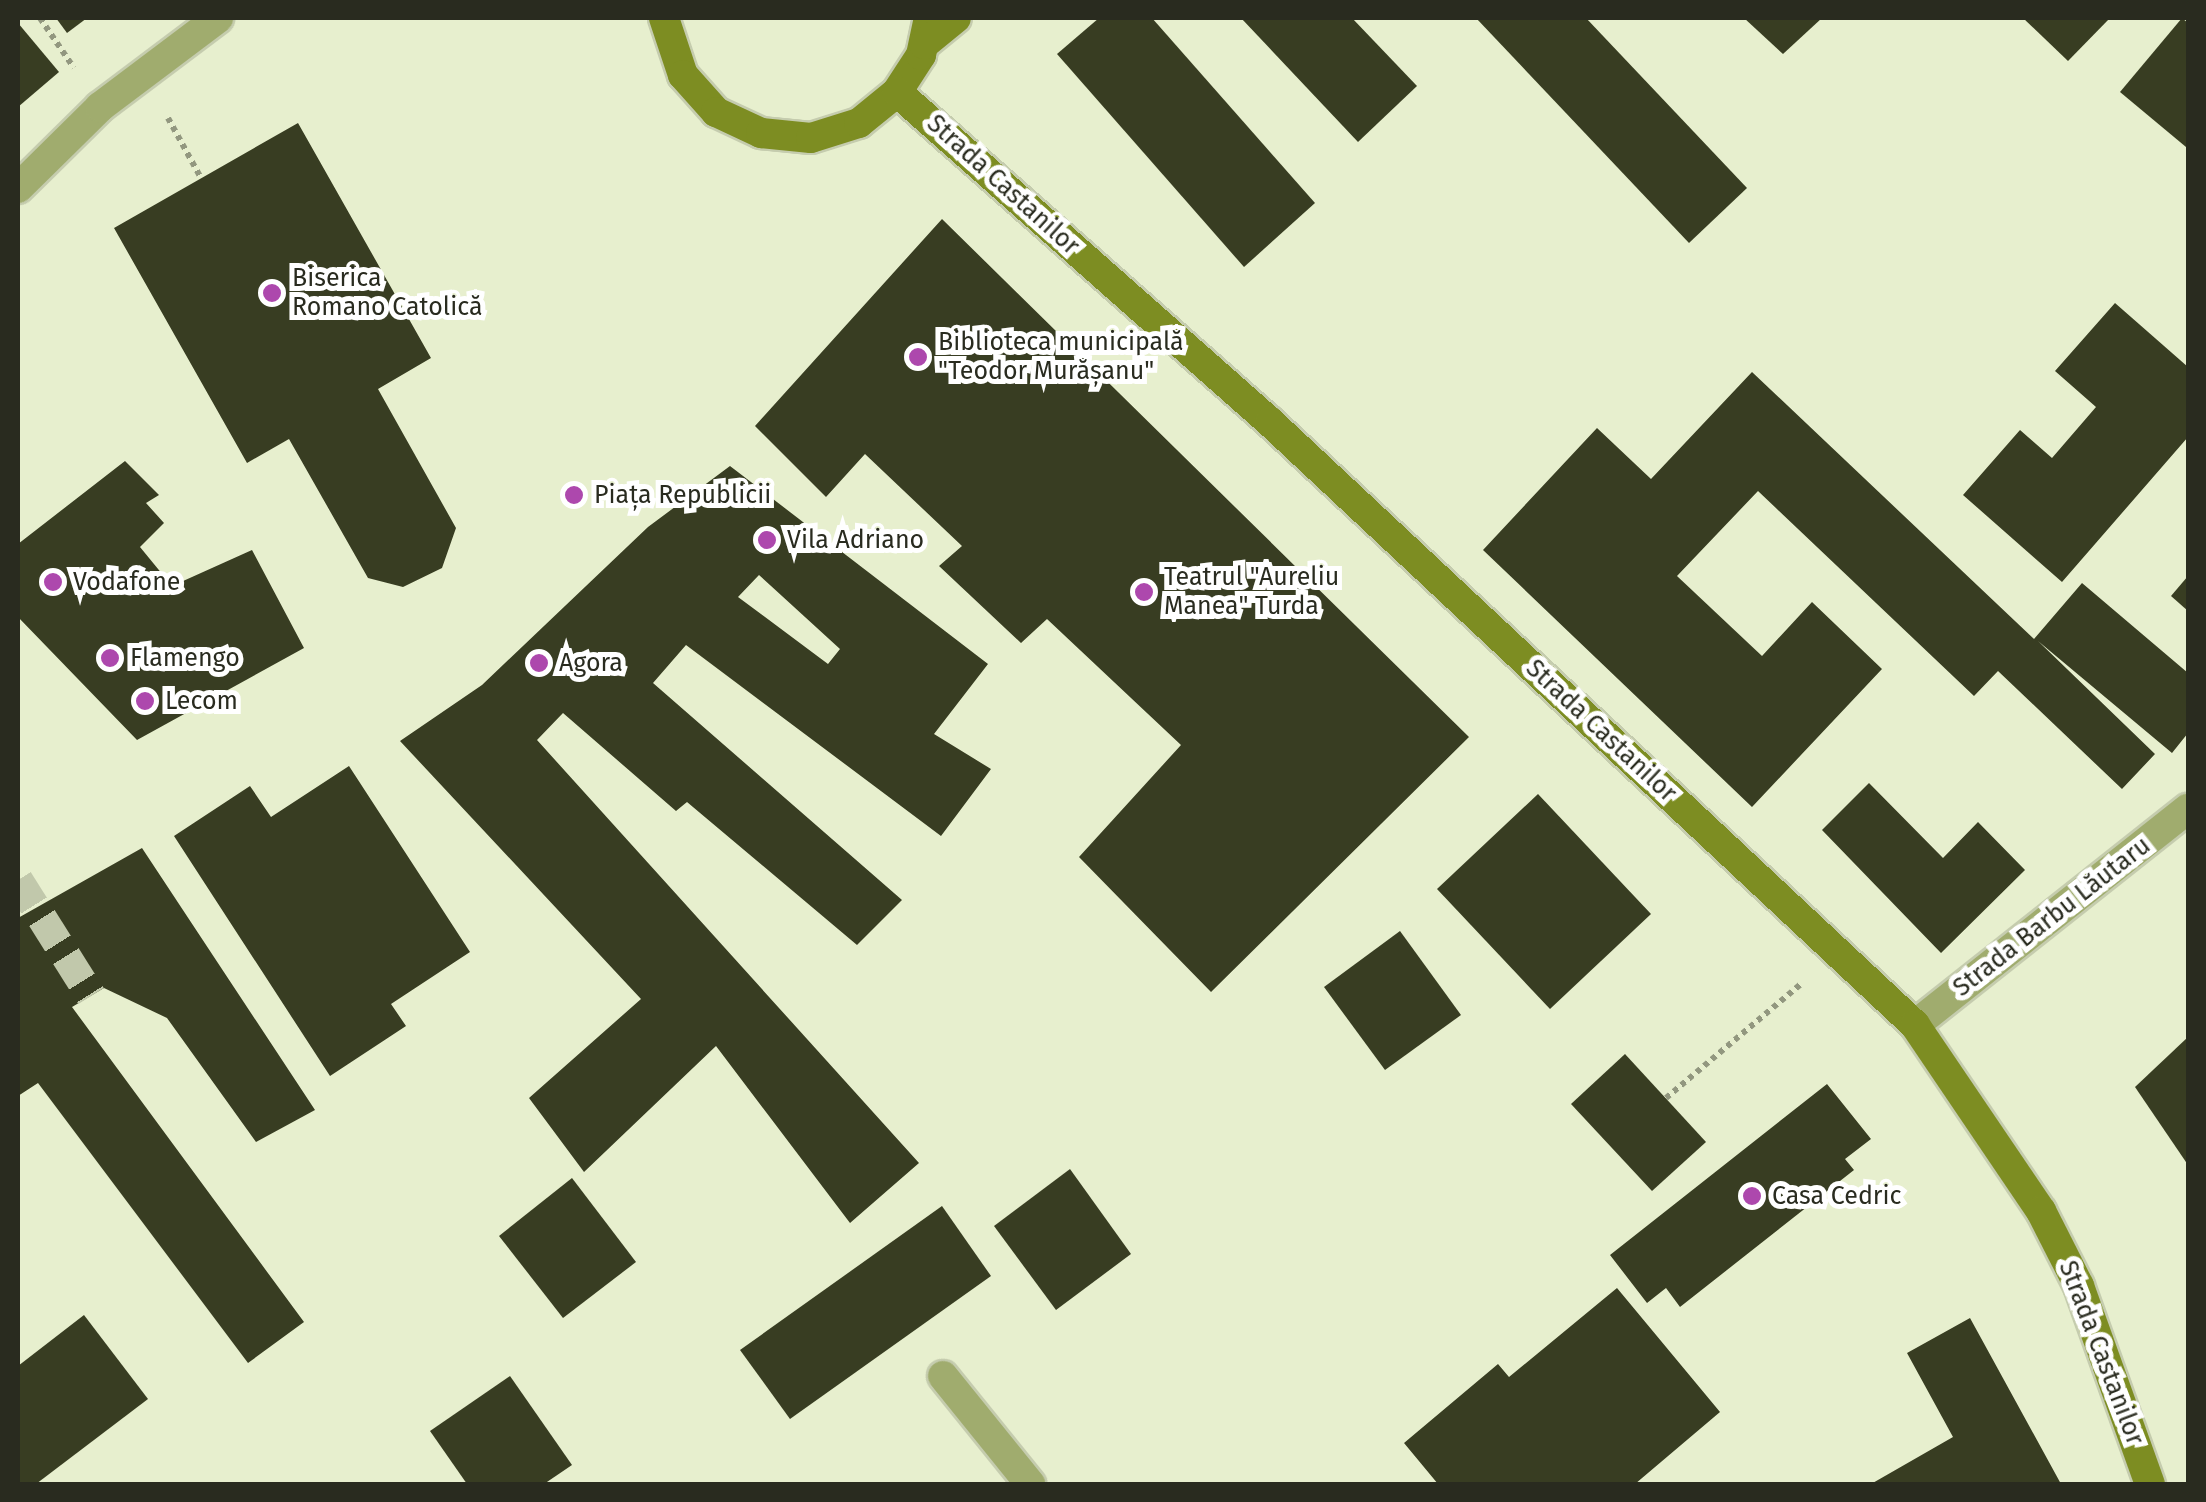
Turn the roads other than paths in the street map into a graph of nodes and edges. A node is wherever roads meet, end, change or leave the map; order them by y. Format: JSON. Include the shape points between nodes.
{"nodes":[{"id":1,"x":218,"y":18,"type":"edge"},
{"id":2,"x":664,"y":18,"type":"edge"},
{"id":3,"x":956,"y":18,"type":"edge"},
{"id":4,"x":926,"y":31,"type":"edge"},
{"id":5,"x":897,"y":92,"type":"junction"},
{"id":6,"x":18,"y":188,"type":"edge"},
{"id":7,"x":2188,"y":810,"type":"edge"},
{"id":8,"x":1915,"y":1025,"type":"junction"},
{"id":9,"x":943,"y":1376,"type":"dead end"},
{"id":10,"x":1030,"y":1484,"type":"edge"},
{"id":11,"x":2150,"y":1484,"type":"edge"}],
"edges":[{"from":1,"to":6,"type":"street","via":[[100,107]]},
{"from":2,"to":5,"type":"main road","via":[[682,75],[716,112],[761,134],[811,138],[859,123]]},
{"from":3,"to":4,"type":"main road"},
{"from":4,"to":5,"type":"main road"},
{"from":5,"to":8,"type":"main road","name":"Strada Castanilor","via":[[1270,422]]},
{"from":7,"to":8,"type":"street","name":"Strada Barbu Lăutaru"},
{"from":8,"to":11,"type":"main road","name":"Strada Castanilor","via":[[2064,1256]]},
{"from":9,"to":10,"type":"street"}]}
